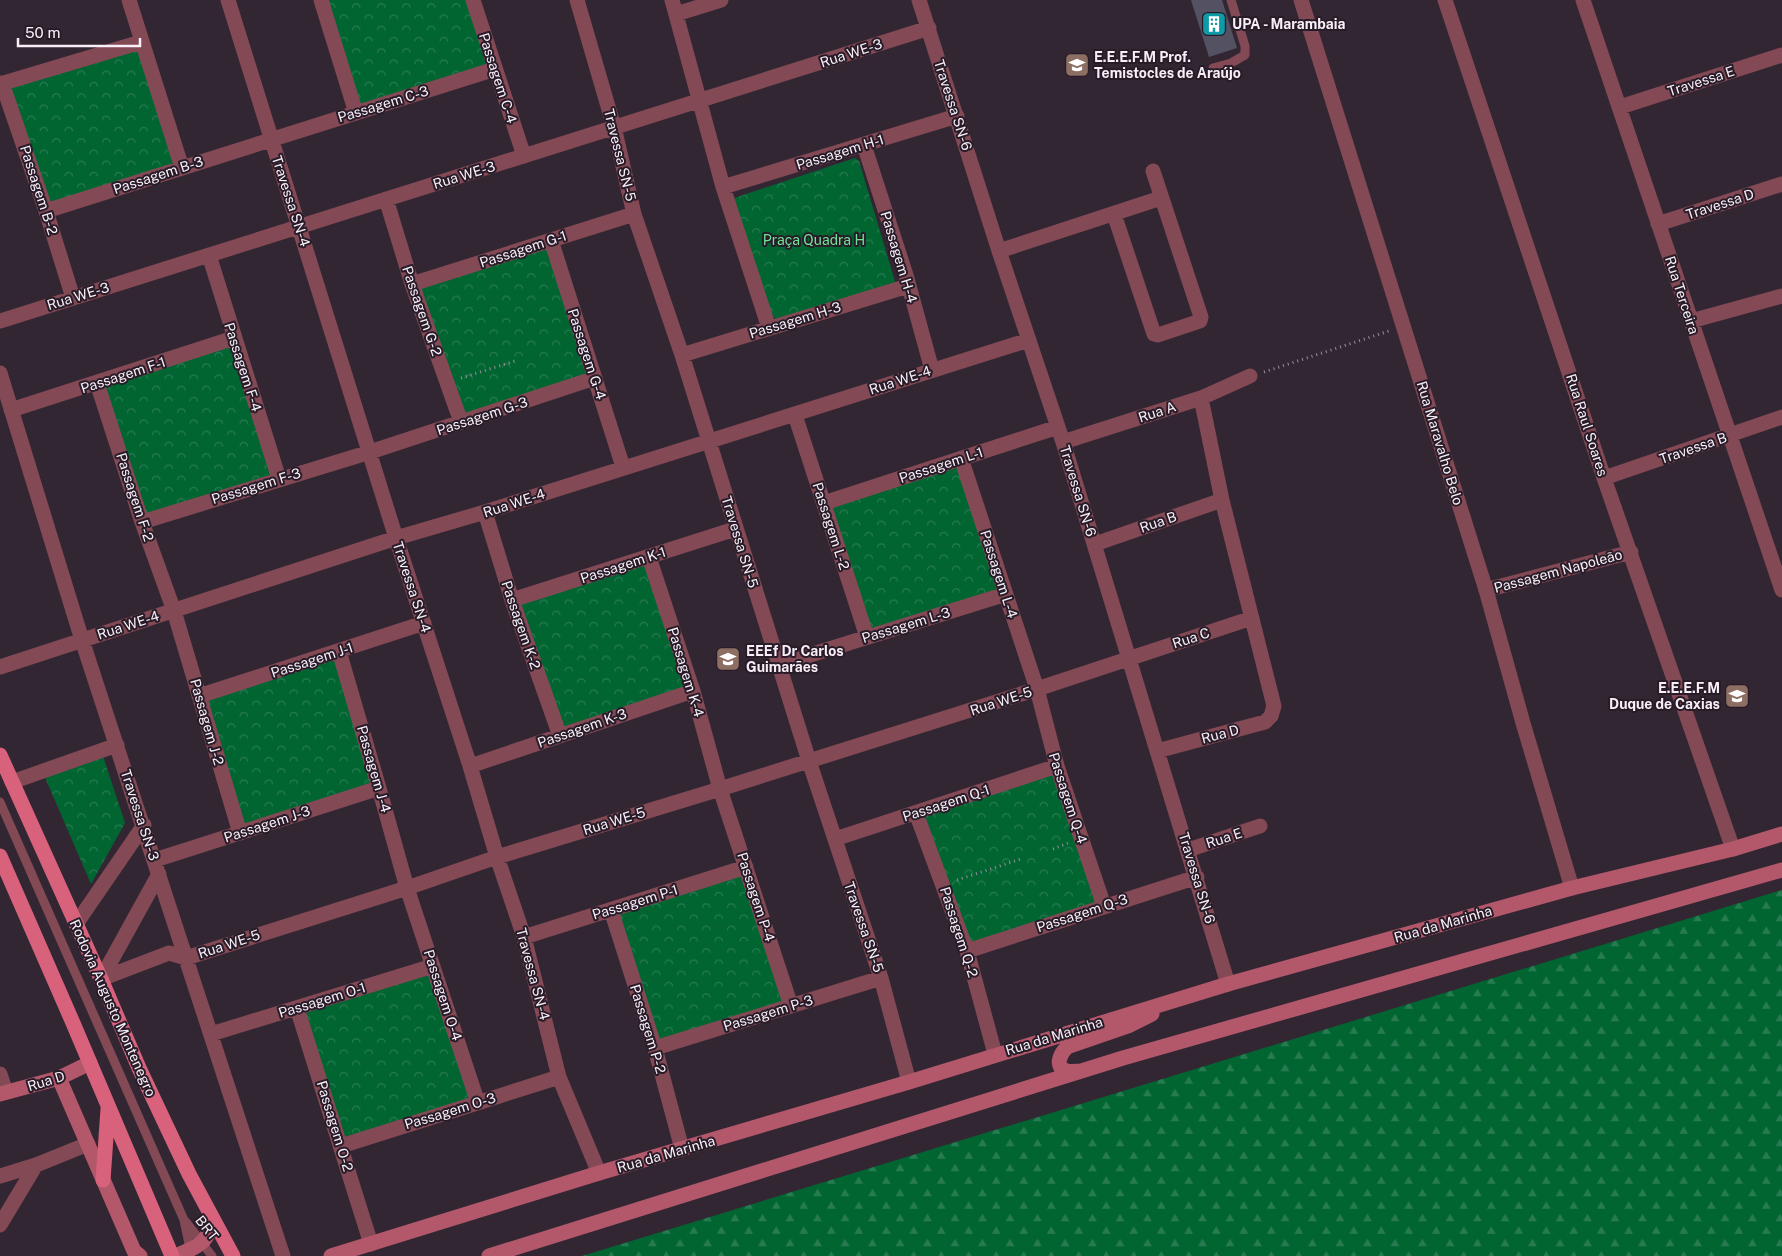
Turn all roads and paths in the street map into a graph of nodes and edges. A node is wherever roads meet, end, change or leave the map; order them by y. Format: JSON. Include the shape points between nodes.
{"nodes":[{"id":1,"x":129,"y":0,"type":"edge"},
{"id":2,"x":228,"y":0,"type":"edge"},
{"id":3,"x":321,"y":0,"type":"edge"},
{"id":4,"x":473,"y":0,"type":"edge"},
{"id":5,"x":576,"y":0,"type":"edge"},
{"id":6,"x":721,"y":0,"type":"edge"},
{"id":7,"x":919,"y":0,"type":"edge"},
{"id":8,"x":1231,"y":0,"type":"edge"},
{"id":9,"x":1301,"y":0,"type":"edge"},
{"id":10,"x":1445,"y":0,"type":"edge"},
{"id":11,"x":1583,"y":0,"type":"edge"},
{"id":12,"x":674,"y":7,"type":"edge"},
{"id":13,"x":929,"y":28,"type":"junction"},
{"id":14,"x":141,"y":42,"type":"junction"},
{"id":15,"x":1782,"y":55,"type":"edge"},
{"id":16,"x":1213,"y":68,"type":"dead end"},
{"id":17,"x":495,"y":69,"type":"junction"},
{"id":18,"x":1,"y":84,"type":"edge"},
{"id":19,"x":700,"y":100,"type":"junction"},
{"id":20,"x":1620,"y":107,"type":"junction"},
{"id":21,"x":356,"y":113,"type":"junction"},
{"id":22,"x":957,"y":116,"type":"junction"},
{"id":23,"x":614,"y":127,"type":"junction"},
{"id":24,"x":270,"y":139,"type":"junction"},
{"id":25,"x":864,"y":145,"type":"junction"},
{"id":26,"x":524,"y":156,"type":"junction"},
{"id":27,"x":182,"y":168,"type":"junction"},
{"id":28,"x":1153,"y":171,"type":"dead end"},
{"id":29,"x":1782,"y":184,"type":"edge"},
{"id":30,"x":723,"y":187,"type":"junction"},
{"id":31,"x":1161,"y":198,"type":"junction"},
{"id":32,"x":386,"y":199,"type":"junction"},
{"id":33,"x":46,"y":211,"type":"junction"},
{"id":34,"x":634,"y":214,"type":"junction"},
{"id":35,"x":1114,"y":214,"type":"junction"},
{"id":36,"x":1658,"y":224,"type":"junction"},
{"id":37,"x":299,"y":226,"type":"junction"},
{"id":38,"x":551,"y":240,"type":"junction"},
{"id":39,"x":999,"y":251,"type":"junction"},
{"id":40,"x":208,"y":255,"type":"junction"},
{"id":41,"x":412,"y":284,"type":"junction"},
{"id":42,"x":908,"y":286,"type":"junction"},
{"id":43,"x":1782,"y":296,"type":"edge"},
{"id":44,"x":73,"y":298,"type":"junction"},
{"id":45,"x":1691,"y":320,"type":"junction"},
{"id":46,"x":0,"y":321,"type":"edge"},
{"id":47,"x":1404,"y":326,"type":"junction"},
{"id":48,"x":769,"y":328,"type":"junction"},
{"id":49,"x":234,"y":338,"type":"junction"},
{"id":50,"x":1028,"y":340,"type":"junction"},
{"id":51,"x":682,"y":356,"type":"junction"},
{"id":52,"x":515,"y":360,"type":"dead end"},
{"id":53,"x":932,"y":370,"type":"junction"},
{"id":54,"x":0,"y":373,"type":"edge"},
{"id":55,"x":1250,"y":376,"type":"joint"},
{"id":56,"x":461,"y":378,"type":"dead end"},
{"id":57,"x":595,"y":378,"type":"junction"},
{"id":58,"x":97,"y":383,"type":"junction"},
{"id":59,"x":1201,"y":398,"type":"junction"},
{"id":60,"x":12,"y":410,"type":"junction"},
{"id":61,"x":795,"y":414,"type":"junction"},
{"id":62,"x":1782,"y":417,"type":"edge"},
{"id":63,"x":461,"y":422,"type":"junction"},
{"id":64,"x":1058,"y":427,"type":"junction"},
{"id":65,"x":1729,"y":436,"type":"junction"},
{"id":66,"x":709,"y":440,"type":"junction"},
{"id":67,"x":1063,"y":442,"type":"junction"},
{"id":68,"x":370,"y":452,"type":"junction"},
{"id":69,"x":961,"y":458,"type":"junction"},
{"id":70,"x":623,"y":467,"type":"junction"},
{"id":71,"x":1604,"y":478,"type":"junction"},
{"id":72,"x":279,"y":479,"type":"junction"},
{"id":73,"x":1222,"y":500,"type":"junction"},
{"id":74,"x":824,"y":503,"type":"junction"},
{"id":75,"x":485,"y":512,"type":"junction"},
{"id":76,"x":142,"y":522,"type":"junction"},
{"id":77,"x":735,"y":529,"type":"junction"},
{"id":78,"x":396,"y":538,"type":"junction"},
{"id":79,"x":1095,"y":544,"type":"junction"},
{"id":80,"x":1631,"y":552,"type":"junction"},
{"id":81,"x":649,"y":557,"type":"junction"},
{"id":82,"x":1486,"y":590,"type":"junction"},
{"id":83,"x":1782,"y":590,"type":"edge"},
{"id":84,"x":1006,"y":594,"type":"junction"},
{"id":85,"x":512,"y":600,"type":"junction"},
{"id":86,"x":174,"y":610,"type":"junction"},
{"id":87,"x":1252,"y":618,"type":"junction"},
{"id":88,"x":424,"y":623,"type":"junction"},
{"id":89,"x":867,"y":637,"type":"junction"},
{"id":90,"x":82,"y":640,"type":"junction"},
{"id":91,"x":339,"y":651,"type":"junction"},
{"id":92,"x":1130,"y":658,"type":"junction"},
{"id":93,"x":778,"y":665,"type":"junction"},
{"id":94,"x":0,"y":668,"type":"edge"},
{"id":95,"x":1037,"y":689,"type":"junction"},
{"id":96,"x":693,"y":691,"type":"junction"},
{"id":97,"x":199,"y":696,"type":"junction"},
{"id":98,"x":560,"y":736,"type":"junction"},
{"id":99,"x":117,"y":745,"type":"junction"},
{"id":100,"x":1157,"y":751,"type":"junction"},
{"id":101,"x":0,"y":755,"type":"edge"},
{"id":102,"x":809,"y":762,"type":"junction"},
{"id":103,"x":470,"y":766,"type":"junction"},
{"id":104,"x":1056,"y":766,"type":"junction"},
{"id":105,"x":12,"y":782,"type":"junction"},
{"id":106,"x":379,"y":788,"type":"junction"},
{"id":107,"x":720,"y":789,"type":"junction"},
{"id":108,"x":0,"y":802,"type":"edge"},
{"id":109,"x":916,"y":813,"type":"junction"},
{"id":110,"x":144,"y":825,"type":"junction"},
{"id":111,"x":1260,"y":826,"type":"dead end"},
{"id":112,"x":240,"y":833,"type":"junction"},
{"id":113,"x":1782,"y":834,"type":"edge"},
{"id":114,"x":835,"y":839,"type":"junction"},
{"id":115,"x":1733,"y":849,"type":"junction"},
{"id":116,"x":1188,"y":850,"type":"junction"},
{"id":117,"x":0,"y":856,"type":"edge"},
{"id":118,"x":497,"y":857,"type":"junction"},
{"id":119,"x":1020,"y":859,"type":"dead end"},
{"id":120,"x":157,"y":867,"type":"junction"},
{"id":121,"x":746,"y":867,"type":"junction"},
{"id":122,"x":1782,"y":870,"type":"edge"},
{"id":123,"x":1197,"y":877,"type":"junction"},
{"id":124,"x":943,"y":885,"type":"junction"},
{"id":125,"x":407,"y":888,"type":"junction"},
{"id":126,"x":1572,"y":888,"type":"junction"},
{"id":127,"x":1104,"y":906,"type":"junction"},
{"id":128,"x":611,"y":910,"type":"junction"},
{"id":129,"x":76,"y":924,"type":"junction"},
{"id":130,"x":524,"y":937,"type":"junction"},
{"id":131,"x":967,"y":951,"type":"junction"},
{"id":132,"x":186,"y":958,"type":"junction"},
{"id":133,"x":433,"y":966,"type":"junction"},
{"id":134,"x":882,"y":978,"type":"junction"},
{"id":135,"x":101,"y":979,"type":"junction"},
{"id":136,"x":1228,"y":984,"type":"junction"},
{"id":137,"x":1191,"y":995,"type":"junction"},
{"id":138,"x":790,"y":1006,"type":"junction"},
{"id":139,"x":297,"y":1008,"type":"junction"},
{"id":140,"x":211,"y":1034,"type":"junction"},
{"id":141,"x":655,"y":1048,"type":"junction"},
{"id":142,"x":995,"y":1054,"type":"junction"},
{"id":143,"x":90,"y":1063,"type":"junction"},
{"id":144,"x":1081,"y":1071,"type":"junction"},
{"id":145,"x":0,"y":1074,"type":"edge"},
{"id":146,"x":559,"y":1077,"type":"junction"},
{"id":147,"x":59,"y":1078,"type":"junction"},
{"id":148,"x":909,"y":1082,"type":"junction"},
{"id":149,"x":3,"y":1093,"type":"edge"},
{"id":150,"x":478,"y":1103,"type":"junction"},
{"id":151,"x":109,"y":1105,"type":"junction"},
{"id":152,"x":88,"y":1144,"type":"junction"},
{"id":153,"x":341,"y":1146,"type":"junction"},
{"id":154,"x":682,"y":1149,"type":"junction"},
{"id":155,"x":36,"y":1165,"type":"junction"},
{"id":156,"x":599,"y":1173,"type":"junction"},
{"id":157,"x":0,"y":1176,"type":"edge"},
{"id":158,"x":103,"y":1180,"type":"junction"},
{"id":159,"x":210,"y":1216,"type":"junction"},
{"id":160,"x":184,"y":1220,"type":"junction"},
{"id":161,"x":0,"y":1225,"type":"edge"},
{"id":162,"x":371,"y":1244,"type":"junction"},
{"id":163,"x":194,"y":1249,"type":"edge"},
{"id":164,"x":140,"y":1256,"type":"edge"},
{"id":165,"x":173,"y":1256,"type":"edge"},
{"id":166,"x":212,"y":1256,"type":"edge"},
{"id":167,"x":233,"y":1256,"type":"edge"},
{"id":168,"x":283,"y":1256,"type":"edge"},
{"id":169,"x":330,"y":1256,"type":"edge"},
{"id":170,"x":489,"y":1256,"type":"edge"}],
"edges":[{"from":1,"to":14,"type":"street"},
{"from":2,"to":24,"type":"street","name":"Travessa SN-4"},
{"from":3,"to":21,"type":"street"},
{"from":4,"to":17,"type":"street","name":"Passagem C-4"},
{"from":5,"to":23,"type":"street","name":"Travessa SN-5"},
{"from":6,"to":12,"type":"street"},
{"from":7,"to":13,"type":"street","name":"Travessa SN-6"},
{"from":8,"to":16,"type":"lane","via":[[1245,55]]},
{"from":9,"to":47,"type":"street","name":"Rua Maravalho Belo"},
{"from":10,"to":71,"type":"street","name":"Rua Raul Soares"},
{"from":11,"to":20,"type":"street","name":"Rua Terceira"},
{"from":12,"to":19,"type":"street"},
{"from":13,"to":19,"type":"street","name":"Rua WE-3"},
{"from":13,"to":22,"type":"street","name":"Travessa SN-6"},
{"from":14,"to":18,"type":"street"},
{"from":14,"to":27,"type":"street"},
{"from":15,"to":20,"type":"street","name":"Travessa E"},
{"from":17,"to":21,"type":"street","name":"Passagem C-3"},
{"from":17,"to":26,"type":"street","name":"Passagem C-4"},
{"from":18,"to":33,"type":"street","name":"Passagem B-2"},
{"from":19,"to":23,"type":"street","name":"Rua WE-3"},
{"from":19,"to":30,"type":"street"},
{"from":20,"to":36,"type":"street","name":"Rua Terceira"},
{"from":21,"to":24,"type":"street","name":"Passagem C-3"},
{"from":22,"to":25,"type":"street","name":"Passagem H-1"},
{"from":22,"to":39,"type":"street","name":"Travessa SN-6"},
{"from":23,"to":26,"type":"street","name":"Rua WE-3"},
{"from":23,"to":34,"type":"street","name":"Travessa SN-5"},
{"from":24,"to":27,"type":"street","name":"Passagem B-3"},
{"from":24,"to":37,"type":"street","name":"Travessa SN-4"},
{"from":25,"to":30,"type":"street","name":"Passagem H-1"},
{"from":25,"to":42,"type":"street","name":"Passagem H-4"},
{"from":26,"to":32,"type":"street","name":"Rua WE-3"},
{"from":27,"to":33,"type":"street","name":"Passagem B-3"},
{"from":28,"to":31,"type":"street"},
{"from":29,"to":36,"type":"street","name":"Travessa D"},
{"from":30,"to":48,"type":"street"},
{"from":31,"to":35,"type":"street"},
{"from":31,"to":35,"type":"street","via":[[1201,317],[1196,323],[1154,334]]},
{"from":32,"to":37,"type":"street","name":"Rua WE-3"},
{"from":32,"to":41,"type":"street","name":"Passagem G-2"},
{"from":33,"to":44,"type":"street","name":"Passagem B-2"},
{"from":34,"to":38,"type":"street","name":"Passagem G-1"},
{"from":34,"to":51,"type":"street","name":"Travessa SN-5"},
{"from":35,"to":39,"type":"street"},
{"from":36,"to":45,"type":"street","name":"Rua Terceira"},
{"from":37,"to":40,"type":"street","name":"Rua WE-3"},
{"from":37,"to":68,"type":"street","name":"Travessa SN-4"},
{"from":38,"to":41,"type":"street","name":"Passagem G-1"},
{"from":38,"to":57,"type":"street","name":"Passagem G-4"},
{"from":39,"to":50,"type":"street","name":"Travessa SN-6"},
{"from":40,"to":44,"type":"street","name":"Rua WE-3"},
{"from":40,"to":49,"type":"street","name":"Passagem F-4"},
{"from":41,"to":63,"type":"street","name":"Passagem G-2"},
{"from":42,"to":48,"type":"street","name":"Passagem H-3"},
{"from":42,"to":53,"type":"street","name":"Passagem H-4"},
{"from":43,"to":45,"type":"street"},
{"from":44,"to":46,"type":"street","name":"Rua WE-3"},
{"from":45,"to":65,"type":"street","name":"Rua Terceira"},
{"from":47,"to":55,"type":"path"},
{"from":47,"to":82,"type":"street","name":"Rua Maravalho Belo"},
{"from":48,"to":51,"type":"street","name":"Passagem H-3"},
{"from":49,"to":58,"type":"street","name":"Passagem F-1"},
{"from":49,"to":72,"type":"street","name":"Passagem F-4"},
{"from":50,"to":53,"type":"street","name":"Rua WE-4"},
{"from":50,"to":64,"type":"street","name":"Travessa SN-6"},
{"from":51,"to":66,"type":"street","name":"Travessa SN-5"},
{"from":52,"to":56,"type":"path"},
{"from":53,"to":61,"type":"street","name":"Rua WE-4"},
{"from":54,"to":60,"type":"street","name":"Travessa SN-3"},
{"from":55,"to":59,"type":"street","name":"Rua A"},
{"from":57,"to":63,"type":"street","name":"Passagem G-3"},
{"from":57,"to":70,"type":"street","name":"Passagem G-4"},
{"from":58,"to":60,"type":"street","name":"Passagem F-1"},
{"from":58,"to":76,"type":"street","name":"Passagem F-2"},
{"from":59,"to":67,"type":"street","name":"Rua A"},
{"from":59,"to":73,"type":"street"},
{"from":60,"to":90,"type":"street","name":"Travessa SN-3"},
{"from":61,"to":66,"type":"street","name":"Rua WE-4"},
{"from":61,"to":74,"type":"street","name":"Passagem L-2"},
{"from":62,"to":65,"type":"street","name":"Travessa B"},
{"from":63,"to":68,"type":"street","name":"Passagem G-3"},
{"from":64,"to":67,"type":"street","name":"Travessa SN-6"},
{"from":64,"to":69,"type":"street","name":"Passagem L-1"},
{"from":65,"to":71,"type":"street","name":"Travessa B"},
{"from":65,"to":83,"type":"street","name":"Rua Terceira"},
{"from":66,"to":70,"type":"street","name":"Rua WE-4"},
{"from":66,"to":77,"type":"street","name":"Travessa SN-5"},
{"from":67,"to":79,"type":"street","name":"Travessa SN-6"},
{"from":68,"to":72,"type":"street","name":"Passagem F-3"},
{"from":68,"to":78,"type":"street","name":"Travessa SN-4"},
{"from":69,"to":74,"type":"street","name":"Passagem L-1"},
{"from":69,"to":84,"type":"street","name":"Passagem L-4"},
{"from":70,"to":75,"type":"street","name":"Rua WE-4"},
{"from":71,"to":80,"type":"street","name":"Rua Raul Soares"},
{"from":72,"to":76,"type":"street","name":"Passagem F-3"},
{"from":73,"to":79,"type":"street","name":"Rua B"},
{"from":73,"to":87,"type":"street"},
{"from":74,"to":89,"type":"street","name":"Passagem L-2"},
{"from":75,"to":78,"type":"street","name":"Rua WE-4"},
{"from":75,"to":85,"type":"street","name":"Passagem K-2"},
{"from":76,"to":86,"type":"street","name":"Passagem F-2"},
{"from":77,"to":81,"type":"street","name":"Passagem K-1"},
{"from":77,"to":93,"type":"street","name":"Travessa SN-5"},
{"from":78,"to":86,"type":"street","name":"Rua WE-4"},
{"from":78,"to":88,"type":"street","name":"Travessa SN-4"},
{"from":79,"to":92,"type":"street","name":"Travessa SN-6"},
{"from":80,"to":82,"type":"street","name":"Passagem Napoleão"},
{"from":80,"to":115,"type":"street","name":"Rua Raul Soares"},
{"from":81,"to":85,"type":"street","name":"Passagem K-1"},
{"from":81,"to":96,"type":"street","name":"Passagem K-4"},
{"from":82,"to":126,"type":"street","name":"Rua Maravalho Belo"},
{"from":84,"to":89,"type":"street","name":"Passagem L-3"},
{"from":84,"to":95,"type":"street","name":"Passagem L-4"},
{"from":85,"to":98,"type":"street","name":"Passagem K-2"},
{"from":86,"to":90,"type":"street","name":"Rua WE-4"},
{"from":86,"to":97,"type":"street","name":"Passagem J-2"},
{"from":87,"to":92,"type":"street","name":"Rua C"},
{"from":87,"to":100,"type":"street","name":"Rua D","via":[[1274,706],[1271,716],[1265,722]]},
{"from":88,"to":91,"type":"street","name":"Passagem J-1"},
{"from":88,"to":103,"type":"street","name":"Travessa SN-4"},
{"from":89,"to":93,"type":"street","name":"Passagem L-3"},
{"from":90,"to":94,"type":"street","name":"Rua WE-4"},
{"from":90,"to":99,"type":"street","name":"Travessa SN-3"},
{"from":91,"to":97,"type":"street","name":"Passagem J-1"},
{"from":91,"to":106,"type":"street","name":"Passagem J-4"},
{"from":92,"to":95,"type":"street","name":"Rua WE-5"},
{"from":92,"to":100,"type":"street","name":"Travessa SN-6"},
{"from":93,"to":102,"type":"street","name":"Travessa SN-5"},
{"from":95,"to":102,"type":"street","name":"Rua WE-5"},
{"from":95,"to":104,"type":"street","name":"Passagem Q-4"},
{"from":96,"to":98,"type":"street","name":"Passagem K-3"},
{"from":96,"to":107,"type":"street","name":"Passagem K-4"},
{"from":97,"to":112,"type":"street","name":"Passagem J-2"},
{"from":98,"to":103,"type":"street","name":"Passagem K-3"},
{"from":99,"to":105,"type":"street"},
{"from":99,"to":110,"type":"street","name":"Travessa SN-3"},
{"from":100,"to":116,"type":"street","name":"Travessa SN-6"},
{"from":101,"to":105,"type":"main road","name":"Rodovia Augusto Montenegro"},
{"from":102,"to":107,"type":"street","name":"Rua WE-5"},
{"from":102,"to":114,"type":"street","name":"Travessa SN-5"},
{"from":103,"to":118,"type":"street","name":"Travessa SN-4"},
{"from":104,"to":109,"type":"street","name":"Passagem Q-1"},
{"from":104,"to":127,"type":"street","name":"Passagem Q-4"},
{"from":105,"to":129,"type":"main road","name":"Rodovia Augusto Montenegro"},
{"from":106,"to":112,"type":"street","name":"Passagem J-3"},
{"from":106,"to":125,"type":"street","name":"Passagem J-4"},
{"from":107,"to":118,"type":"street","name":"Rua WE-5"},
{"from":107,"to":121,"type":"street","name":"Passagem P-4"},
{"from":108,"to":160,"type":"lane"},
{"from":109,"to":114,"type":"street","name":"Passagem Q-1"},
{"from":109,"to":124,"type":"street","name":"Passagem Q-2"},
{"from":110,"to":120,"type":"street","name":"Travessa SN-3"},
{"from":110,"to":129,"type":"street"},
{"from":111,"to":116,"type":"street","name":"Rua E"},
{"from":112,"to":120,"type":"street","name":"Passagem J-3"},
{"from":113,"to":115,"type":"main road","name":"Rua da Marinha"},
{"from":114,"to":134,"type":"street","name":"Travessa SN-5"},
{"from":115,"to":126,"type":"main road","name":"Rua da Marinha"},
{"from":116,"to":123,"type":"street","name":"Travessa SN-6"},
{"from":117,"to":143,"type":"main road"},
{"from":118,"to":125,"type":"street","name":"Rua WE-5"},
{"from":118,"to":130,"type":"street","name":"Travessa SN-4"},
{"from":119,"to":124,"type":"path"},
{"from":120,"to":132,"type":"street","name":"Travessa SN-3"},
{"from":120,"to":135,"type":"street"},
{"from":121,"to":128,"type":"street","name":"Passagem P-1"},
{"from":121,"to":138,"type":"street","name":"Passagem P-4"},
{"from":122,"to":144,"type":"main road"},
{"from":123,"to":127,"type":"street","name":"Passagem Q-3"},
{"from":123,"to":136,"type":"street","name":"Travessa SN-6"},
{"from":124,"to":131,"type":"street","name":"Passagem Q-2"},
{"from":125,"to":132,"type":"street","name":"Rua WE-5"},
{"from":125,"to":133,"type":"street","name":"Passagem O-4"},
{"from":126,"to":136,"type":"main road","name":"Rua da Marinha"},
{"from":127,"to":131,"type":"street","name":"Passagem Q-3"},
{"from":128,"to":130,"type":"street","name":"Passagem P-1"},
{"from":128,"to":141,"type":"street","name":"Passagem P-2"},
{"from":129,"to":135,"type":"main road","name":"Rodovia Augusto Montenegro"},
{"from":130,"to":146,"type":"street","name":"Travessa SN-4"},
{"from":131,"to":142,"type":"street","name":"Passagem Q-2"},
{"from":132,"to":135,"type":"street","name":"Rua WE-5","via":[[169,953]]},
{"from":132,"to":140,"type":"street","name":"Travessa SN-3"},
{"from":133,"to":139,"type":"street","name":"Passagem O-1"},
{"from":133,"to":150,"type":"street","name":"Passagem O-4"},
{"from":134,"to":138,"type":"street","name":"Passagem P-3"},
{"from":134,"to":148,"type":"street","name":"Travessa SN-5"},
{"from":135,"to":159,"type":"main road","name":"Rodovia Augusto Montenegro","via":[[139,1068]]},
{"from":136,"to":137,"type":"main road","name":"Rua da Marinha"},
{"from":137,"to":142,"type":"main road","name":"Rua da Marinha"},
{"from":137,"to":144,"type":"main road","via":[[1128,1026],[1067,1047],[1061,1053],[1059,1062],[1062,1068]]},
{"from":138,"to":141,"type":"street","name":"Passagem P-3"},
{"from":139,"to":140,"type":"street","name":"Passagem O-1"},
{"from":139,"to":153,"type":"street","name":"Passagem O-2"},
{"from":140,"to":168,"type":"street","name":"Travessa SN-3"},
{"from":141,"to":154,"type":"street","name":"Passagem P-2"},
{"from":142,"to":148,"type":"main road","name":"Rua da Marinha"},
{"from":143,"to":147,"type":"main road","name":"Rua D"},
{"from":143,"to":151,"type":"main road"},
{"from":144,"to":170,"type":"main road"},
{"from":145,"to":149,"type":"street"},
{"from":146,"to":150,"type":"street","name":"Passagem O-3"},
{"from":146,"to":156,"type":"street","name":"Travessa SN-4"},
{"from":147,"to":149,"type":"main road","name":"Rua D"},
{"from":147,"to":152,"type":"main road"},
{"from":148,"to":154,"type":"main road","name":"Rua da Marinha"},
{"from":150,"to":153,"type":"street","name":"Passagem O-3"},
{"from":151,"to":158,"type":"main road"},
{"from":151,"to":165,"type":"main road"},
{"from":152,"to":155,"type":"street"},
{"from":152,"to":158,"type":"main road"},
{"from":153,"to":162,"type":"street","name":"Passagem O-2"},
{"from":154,"to":156,"type":"main road","name":"Rua da Marinha"},
{"from":155,"to":157,"type":"street"},
{"from":155,"to":161,"type":"street"},
{"from":156,"to":162,"type":"main road","name":"Rua da Marinha"},
{"from":158,"to":164,"type":"main road","via":[[134,1251]]},
{"from":159,"to":163,"type":"main road","via":[[209,1233]]},
{"from":159,"to":167,"type":"main road","name":"Rodovia Augusto Montenegro"},
{"from":160,"to":163,"type":"lane","name":"BRT"},
{"from":160,"to":163,"type":"lane","name":"BRT"},
{"from":162,"to":169,"type":"main road","name":"Rua da Marinha"},
{"from":163,"to":165,"type":"main road"},
{"from":163,"to":166,"type":"lane","name":"BRT"}]}
